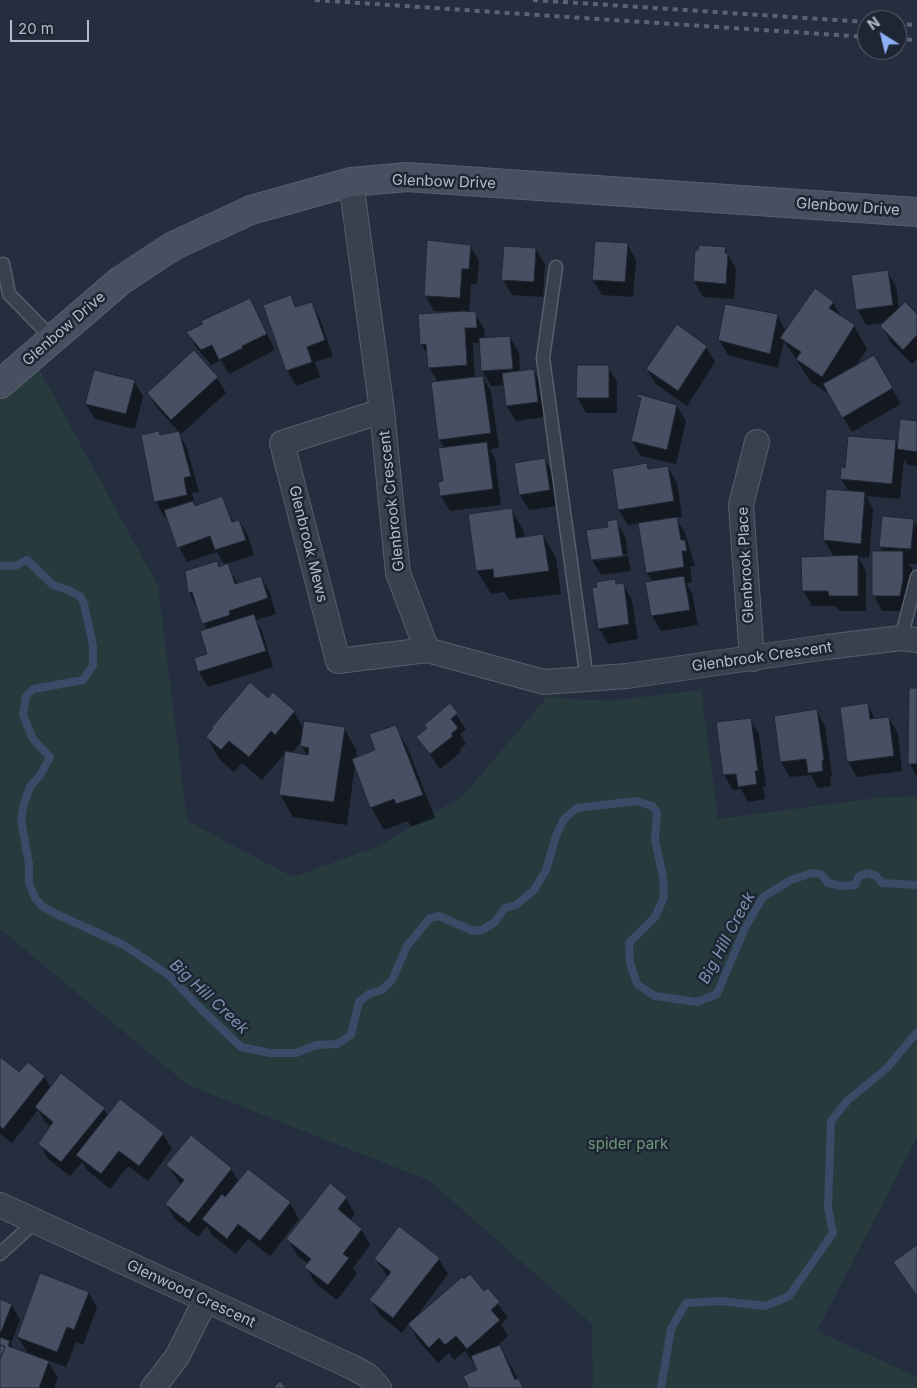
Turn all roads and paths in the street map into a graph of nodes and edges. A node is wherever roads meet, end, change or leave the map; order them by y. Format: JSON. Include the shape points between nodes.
{"nodes":[{"id":1,"x":350,"y":182,"type":"junction"},
{"id":2,"x":917,"y":212,"type":"edge"},
{"id":3,"x":2,"y":264,"type":"dead end"},
{"id":4,"x":556,"y":267,"type":"dead end"},
{"id":5,"x":53,"y":338,"type":"junction"},
{"id":6,"x":0,"y":384,"type":"edge"},
{"id":7,"x":382,"y":411,"type":"junction"},
{"id":8,"x":757,"y":442,"type":"dead end"},
{"id":9,"x":917,"y":577,"type":"edge"},
{"id":10,"x":909,"y":639,"type":"edge"},
{"id":11,"x":427,"y":650,"type":"junction"},
{"id":12,"x":752,"y":659,"type":"junction"},
{"id":13,"x":587,"y":680,"type":"junction"},
{"id":14,"x":0,"y":1204,"type":"edge"},
{"id":15,"x":36,"y":1221,"type":"junction"},
{"id":16,"x":0,"y":1254,"type":"edge"},
{"id":17,"x":205,"y":1301,"type":"junction"},
{"id":18,"x":153,"y":1388,"type":"edge"},
{"id":19,"x":379,"y":1388,"type":"edge"}],
"edges":[{"from":1,"to":2,"type":"street","name":"Glenbow Drive","via":[[407,177]]},
{"from":1,"to":5,"type":"street","name":"Glenbow Drive","via":[[251,210],[173,246],[120,281]]},
{"from":1,"to":7,"type":"street","name":"Glenbrook Crescent"},
{"from":3,"to":5,"type":"lane","via":[[9,294]]},
{"from":4,"to":13,"type":"lane","via":[[543,358]]},
{"from":5,"to":6,"type":"street","name":"Glenbow Drive"},
{"from":7,"to":11,"type":"street","name":"Glenbrook Crescent","via":[[398,573]]},
{"from":7,"to":11,"type":"street","name":"Glenbrook Mews","via":[[282,443],[338,661]]},
{"from":8,"to":12,"type":"street","name":"Glenbrook Place","via":[[741,505]]},
{"from":9,"to":10,"type":"lane"},
{"from":10,"to":12,"type":"street","name":"Glenbrook Crescent"},
{"from":11,"to":13,"type":"street","name":"Glenbrook Crescent","via":[[544,682]]},
{"from":12,"to":13,"type":"street","name":"Glenbrook Crescent"},
{"from":14,"to":15,"type":"street","name":"Glenwood Crescent"},
{"from":15,"to":16,"type":"lane"},
{"from":15,"to":17,"type":"street","name":"Glenwood Crescent"},
{"from":17,"to":18,"type":"street","via":[[176,1357]]},
{"from":17,"to":19,"type":"street","name":"Glenwood Crescent","via":[[352,1367],[367,1375]]}]}
